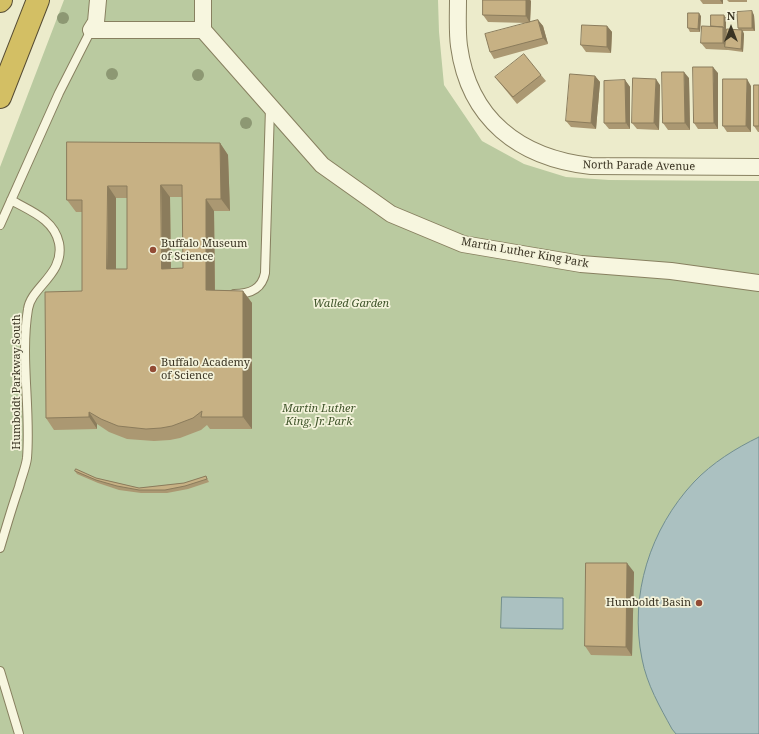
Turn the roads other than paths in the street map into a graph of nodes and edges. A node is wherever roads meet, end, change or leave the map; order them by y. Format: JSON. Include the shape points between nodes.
{"nodes":[{"id":1,"x":38,"y":0,"type":"edge"},
{"id":2,"x":98,"y":0,"type":"edge"},
{"id":3,"x":203,"y":0,"type":"edge"},
{"id":4,"x":458,"y":0,"type":"edge"},
{"id":5,"x":91,"y":30,"type":"junction"},
{"id":6,"x":203,"y":30,"type":"junction"},
{"id":7,"x":0,"y":97,"type":"edge"},
{"id":8,"x":270,"y":107,"type":"junction"},
{"id":9,"x":759,"y":167,"type":"edge"},
{"id":10,"x":11,"y":200,"type":"junction"},
{"id":11,"x":0,"y":225,"type":"edge"},
{"id":12,"x":759,"y":284,"type":"edge"},
{"id":13,"x":227,"y":294,"type":"edge"},
{"id":14,"x":0,"y":516,"type":"edge"},
{"id":15,"x":9,"y":517,"type":"junction"},
{"id":16,"x":0,"y":548,"type":"edge"},
{"id":17,"x":0,"y":672,"type":"edge"},
{"id":18,"x":19,"y":734,"type":"edge"}],
"edges":[{"from":1,"to":7,"type":"highway"},
{"from":2,"to":5,"type":"street","via":[[96,22]]},
{"from":3,"to":6,"type":"street"},
{"from":4,"to":9,"type":"street","name":"North Parade Avenue","via":[[458,44],[463,68],[472,91],[484,112],[500,130],[530,150],[576,165]]},
{"from":5,"to":6,"type":"street"},
{"from":5,"to":10,"type":"lane","via":[[58,93]]},
{"from":6,"to":8,"type":"street","name":"Martin Luther King Park"},
{"from":8,"to":12,"type":"street","name":"Martin Luther King Park","via":[[322,165],[391,214],[463,244],[582,264],[671,271]]},
{"from":8,"to":13,"type":"lane","via":[[265,273],[258,287],[241,294]]},
{"from":10,"to":11,"type":"lane"},
{"from":10,"to":15,"type":"lane","name":"Humboldt Parkway South","via":[[51,225],[59,244],[59,255],[48,280],[29,302],[26,324],[27,460]]},
{"from":14,"to":15,"type":"lane"},
{"from":15,"to":16,"type":"lane","name":"Humboldt Parkway South"},
{"from":17,"to":18,"type":"lane"}]}
